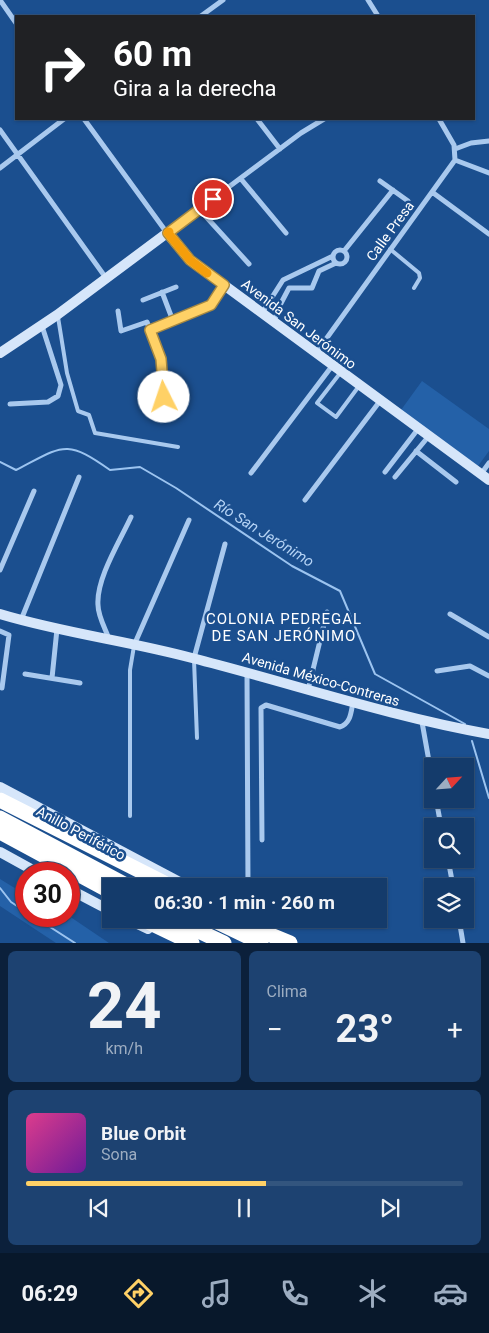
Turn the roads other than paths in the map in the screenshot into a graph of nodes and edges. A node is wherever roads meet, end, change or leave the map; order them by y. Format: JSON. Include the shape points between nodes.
{"nodes":[{"id":1,"x":0,"y":0,"type":"edge"},
{"id":2,"x":223,"y":0,"type":"edge"},
{"id":3,"x":368,"y":0,"type":"edge"},
{"id":4,"x":202,"y":15,"type":"edge"},
{"id":5,"x":377,"y":15,"type":"edge"},
{"id":6,"x":15,"y":22,"type":"edge"},
{"id":7,"x":63,"y":120,"type":"edge"},
{"id":8,"x":85,"y":120,"type":"edge"},
{"id":9,"x":258,"y":120,"type":"edge"},
{"id":10,"x":323,"y":120,"type":"edge"},
{"id":11,"x":439,"y":120,"type":"edge"},
{"id":12,"x":0,"y":130,"type":"edge"},
{"id":13,"x":489,"y":141,"type":"edge"},
{"id":14,"x":280,"y":149,"type":"junction"},
{"id":15,"x":455,"y":149,"type":"junction"},
{"id":16,"x":18,"y":154,"type":"junction"},
{"id":17,"x":456,"y":160,"type":"junction"},
{"id":18,"x":0,"y":168,"type":"edge"},
{"id":19,"x":489,"y":172,"type":"edge"},
{"id":20,"x":241,"y":179,"type":"junction"},
{"id":21,"x":380,"y":181,"type":"dead end"},
{"id":22,"x":393,"y":190,"type":"junction"},
{"id":23,"x":432,"y":192,"type":"junction"},
{"id":24,"x":408,"y":201,"type":"dead end"},
{"id":25,"x":200,"y":209,"type":"junction"},
{"id":26,"x":286,"y":232,"type":"dead end"},
{"id":27,"x":168,"y":233,"type":"junction"},
{"id":28,"x":489,"y":234,"type":"edge"},
{"id":29,"x":390,"y":250,"type":"junction"},
{"id":30,"x":344,"y":251,"type":"junction"},
{"id":31,"x":333,"y":256,"type":"junction"},
{"id":32,"x":336,"y":263,"type":"junction"},
{"id":33,"x":249,"y":264,"type":"dead end"},
{"id":34,"x":106,"y":278,"type":"junction"},
{"id":35,"x":224,"y":285,"type":"junction"},
{"id":36,"x":176,"y":287,"type":"dead end"},
{"id":37,"x":414,"y":288,"type":"dead end"},
{"id":38,"x":162,"y":292,"type":"junction"},
{"id":39,"x":143,"y":300,"type":"dead end"},
{"id":40,"x":118,"y":311,"type":"dead end"},
{"id":41,"x":262,"y":313,"type":"junction"},
{"id":42,"x":57,"y":315,"type":"junction"},
{"id":43,"x":173,"y":320,"type":"junction"},
{"id":44,"x":274,"y":322,"type":"junction"},
{"id":45,"x":42,"y":326,"type":"junction"},
{"id":46,"x":150,"y":330,"type":"junction"},
{"id":47,"x":0,"y":353,"type":"edge"},
{"id":48,"x":316,"y":353,"type":"junction"},
{"id":49,"x":336,"y":369,"type":"junction"},
{"id":50,"x":359,"y":386,"type":"junction"},
{"id":51,"x":164,"y":397,"type":"dead end"},
{"id":52,"x":380,"y":401,"type":"junction"},
{"id":53,"x":10,"y":404,"type":"dead end"},
{"id":54,"x":418,"y":429,"type":"junction"},
{"id":55,"x":428,"y":436,"type":"junction"},
{"id":56,"x":178,"y":447,"type":"dead end"},
{"id":57,"x":416,"y":451,"type":"junction"},
{"id":58,"x":489,"y":463,"type":"edge"},
{"id":59,"x":385,"y":472,"type":"dead end"},
{"id":60,"x":251,"y":473,"type":"dead end"},
{"id":61,"x":79,"y":477,"type":"dead end"},
{"id":62,"x":395,"y":477,"type":"dead end"},
{"id":63,"x":485,"y":477,"type":"edge"},
{"id":64,"x":456,"y":482,"type":"dead end"},
{"id":65,"x":34,"y":491,"type":"dead end"},
{"id":66,"x":305,"y":500,"type":"dead end"},
{"id":67,"x":131,"y":517,"type":"dead end"},
{"id":68,"x":189,"y":520,"type":"dead end"},
{"id":69,"x":225,"y":544,"type":"dead end"},
{"id":70,"x":0,"y":570,"type":"edge"},
{"id":71,"x":327,"y":612,"type":"dead end"},
{"id":72,"x":0,"y":614,"type":"edge"},
{"id":73,"x":450,"y":614,"type":"dead end"},
{"id":74,"x":21,"y":621,"type":"junction"},
{"id":75,"x":58,"y":629,"type":"junction"},
{"id":76,"x":0,"y":631,"type":"edge"},
{"id":77,"x":489,"y":637,"type":"edge"},
{"id":78,"x":109,"y":639,"type":"junction"},
{"id":79,"x":135,"y":643,"type":"junction"},
{"id":80,"x":194,"y":658,"type":"junction"},
{"id":81,"x":437,"y":671,"type":"dead end"},
{"id":82,"x":24,"y":674,"type":"dead end"},
{"id":83,"x":247,"y":674,"type":"junction"},
{"id":84,"x":489,"y":676,"type":"edge"},
{"id":85,"x":52,"y":678,"type":"junction"},
{"id":86,"x":80,"y":683,"type":"dead end"},
{"id":87,"x":2,"y":688,"type":"dead end"},
{"id":88,"x":308,"y":690,"type":"junction"},
{"id":89,"x":353,"y":702,"type":"junction"},
{"id":90,"x":422,"y":722,"type":"junction"},
{"id":91,"x":489,"y":734,"type":"edge"},
{"id":92,"x":197,"y":738,"type":"dead end"},
{"id":93,"x":428,"y":758,"type":"edge"},
{"id":94,"x":0,"y":788,"type":"edge"},
{"id":95,"x":0,"y":800,"type":"edge"},
{"id":96,"x":0,"y":808,"type":"edge"},
{"id":97,"x":130,"y":816,"type":"dead end"},
{"id":98,"x":0,"y":818,"type":"edge"},
{"id":99,"x":1,"y":834,"type":"edge"},
{"id":100,"x":262,"y":840,"type":"dead end"},
{"id":101,"x":0,"y":852,"type":"edge"},
{"id":102,"x":18,"y":862,"type":"edge"},
{"id":103,"x":41,"y":862,"type":"edge"},
{"id":104,"x":113,"y":878,"type":"edge"},
{"id":105,"x":133,"y":878,"type":"edge"},
{"id":106,"x":154,"y":878,"type":"edge"},
{"id":107,"x":172,"y":878,"type":"edge"},
{"id":108,"x":248,"y":878,"type":"edge"},
{"id":109,"x":102,"y":881,"type":"edge"},
{"id":110,"x":80,"y":886,"type":"edge"},
{"id":111,"x":102,"y":887,"type":"edge"},
{"id":112,"x":80,"y":895,"type":"edge"},
{"id":113,"x":102,"y":898,"type":"edge"},
{"id":114,"x":102,"y":906,"type":"edge"},
{"id":115,"x":145,"y":928,"type":"edge"},
{"id":116,"x":161,"y":928,"type":"edge"},
{"id":117,"x":180,"y":928,"type":"edge"},
{"id":118,"x":192,"y":928,"type":"edge"},
{"id":119,"x":211,"y":928,"type":"edge"},
{"id":120,"x":234,"y":928,"type":"edge"},
{"id":121,"x":250,"y":928,"type":"edge"},
{"id":122,"x":259,"y":928,"type":"edge"},
{"id":123,"x":460,"y":928,"type":"edge"},
{"id":124,"x":268,"y":941,"type":"edge"},
{"id":125,"x":176,"y":943,"type":"edge"},
{"id":126,"x":192,"y":943,"type":"edge"},
{"id":127,"x":209,"y":943,"type":"edge"},
{"id":128,"x":224,"y":943,"type":"edge"},
{"id":129,"x":241,"y":943,"type":"edge"},
{"id":130,"x":290,"y":943,"type":"edge"},
{"id":131,"x":296,"y":943,"type":"edge"},
{"id":132,"x":463,"y":943,"type":"edge"}],
"edges":[{"from":1,"to":6,"type":"street"},
{"from":2,"to":4,"type":"street"},
{"from":3,"to":5,"type":"street"},
{"from":7,"to":16,"type":"street"},
{"from":8,"to":27,"type":"street"},
{"from":9,"to":14,"type":"street"},
{"from":10,"to":14,"type":"street"},
{"from":11,"to":15,"type":"street"},
{"from":12,"to":16,"type":"street"},
{"from":13,"to":15,"type":"street"},
{"from":14,"to":20,"type":"street"},
{"from":15,"to":17,"type":"street"},
{"from":16,"to":18,"type":"street"},
{"from":16,"to":34,"type":"street"},
{"from":17,"to":19,"type":"street"},
{"from":17,"to":23,"type":"street","name":"Calle Presa"},
{"from":20,"to":25,"type":"street"},
{"from":20,"to":26,"type":"street"},
{"from":21,"to":22,"type":"street"},
{"from":22,"to":24,"type":"street"},
{"from":22,"to":30,"type":"street"},
{"from":23,"to":28,"type":"street"},
{"from":23,"to":29,"type":"street","name":"Calle Presa"},
{"from":25,"to":27,"type":"street"},
{"from":25,"to":33,"type":"street"},
{"from":27,"to":34,"type":"main road"},
{"from":27,"to":35,"type":"main road","name":"Avenida San Jerónimo","via":[[190,260]]},
{"from":29,"to":37,"type":"lane","via":[[419,273],[420,278]]},
{"from":29,"to":48,"type":"street","name":"Calle Presa"},
{"from":30,"to":31,"type":"street","via":[[337,250]]},
{"from":30,"to":32,"type":"street","via":[[345,261]]},
{"from":31,"to":32,"type":"street"},
{"from":31,"to":41,"type":"street","via":[[283,280]]},
{"from":32,"to":44,"type":"street","via":[[319,271],[312,288],[289,288]]},
{"from":34,"to":42,"type":"main road"},
{"from":35,"to":41,"type":"main road","name":"Avenida San Jerónimo"},
{"from":35,"to":43,"type":"street","via":[[211,305]]},
{"from":36,"to":38,"type":"street"},
{"from":38,"to":39,"type":"street"},
{"from":38,"to":43,"type":"street"},
{"from":40,"to":46,"type":"street","via":[[121,331],[147,322]]},
{"from":41,"to":44,"type":"main road","name":"Avenida San Jerónimo"},
{"from":42,"to":45,"type":"main road"},
{"from":42,"to":56,"type":"lane","via":[[67,373],[78,411],[89,416],[95,433]]},
{"from":43,"to":46,"type":"street"},
{"from":44,"to":48,"type":"main road","name":"Avenida San Jerónimo"},
{"from":45,"to":47,"type":"main road"},
{"from":45,"to":53,"type":"street","via":[[61,385],[58,396],[48,402]]},
{"from":46,"to":51,"type":"street","via":[[161,359]]},
{"from":48,"to":49,"type":"main road","name":"Avenida San Jerónimo"},
{"from":49,"to":50,"type":"main road","name":"Avenida San Jerónimo"},
{"from":49,"to":50,"type":"lane","via":[[317,403],[336,417]]},
{"from":49,"to":60,"type":"street"},
{"from":50,"to":52,"type":"main road","name":"Avenida San Jerónimo"},
{"from":52,"to":54,"type":"main road","name":"Avenida San Jerónimo"},
{"from":52,"to":66,"type":"street"},
{"from":54,"to":55,"type":"main road","name":"Avenida San Jerónimo"},
{"from":54,"to":59,"type":"street"},
{"from":55,"to":57,"type":"street"},
{"from":55,"to":63,"type":"main road","name":"Avenida San Jerónimo"},
{"from":57,"to":62,"type":"street"},
{"from":57,"to":64,"type":"street"},
{"from":58,"to":63,"type":"street"},
{"from":61,"to":74,"type":"street"},
{"from":65,"to":70,"type":"street"},
{"from":67,"to":78,"type":"street","via":[[100,584],[98,607]]},
{"from":68,"to":79,"type":"street"},
{"from":69,"to":80,"type":"street"},
{"from":71,"to":88,"type":"street"},
{"from":72,"to":74,"type":"main road","name":"Avenida México-Contreras"},
{"from":73,"to":77,"type":"street"},
{"from":74,"to":75,"type":"main road","name":"Avenida México-Contreras"},
{"from":75,"to":78,"type":"main road","name":"Avenida México-Contreras"},
{"from":75,"to":85,"type":"street"},
{"from":76,"to":87,"type":"street","via":[[9,635]]},
{"from":78,"to":79,"type":"main road","name":"Avenida México-Contreras"},
{"from":79,"to":80,"type":"main road","name":"Avenida México-Contreras"},
{"from":79,"to":97,"type":"lane","via":[[130,670]]},
{"from":80,"to":83,"type":"main road","name":"Avenida México-Contreras"},
{"from":80,"to":92,"type":"lane"},
{"from":81,"to":84,"type":"street","via":[[470,666]]},
{"from":82,"to":85,"type":"street"},
{"from":83,"to":88,"type":"main road","name":"Avenida México-Contreras"},
{"from":83,"to":108,"type":"street"},
{"from":85,"to":86,"type":"street"},
{"from":88,"to":89,"type":"main road","name":"Avenida México-Contreras"},
{"from":89,"to":90,"type":"main road","name":"Avenida México-Contreras"},
{"from":89,"to":100,"type":"street","via":[[350,720],[340,727],[266,705],[261,708]]},
{"from":90,"to":91,"type":"main road","name":"Avenida México-Contreras"},
{"from":90,"to":93,"type":"street"},
{"from":94,"to":107,"type":"main road"},
{"from":95,"to":106,"type":"highway"},
{"from":96,"to":105,"type":"highway","name":"Anillo Periférico"},
{"from":98,"to":104,"type":"highway"},
{"from":99,"to":103,"type":"highway"},
{"from":99,"to":109,"type":"highway"},
{"from":99,"to":111,"type":"highway"},
{"from":101,"to":102,"type":"main road"},
{"from":110,"to":113,"type":"highway"},
{"from":112,"to":114,"type":"main road"},
{"from":115,"to":125,"type":"main road"},
{"from":116,"to":126,"type":"highway"},
{"from":117,"to":127,"type":"highway"},
{"from":118,"to":128,"type":"highway"},
{"from":119,"to":129,"type":"highway"},
{"from":120,"to":124,"type":"highway"},
{"from":121,"to":124,"type":"highway"},
{"from":122,"to":131,"type":"main road"},
{"from":123,"to":132,"type":"street"},
{"from":124,"to":130,"type":"highway"}]}
